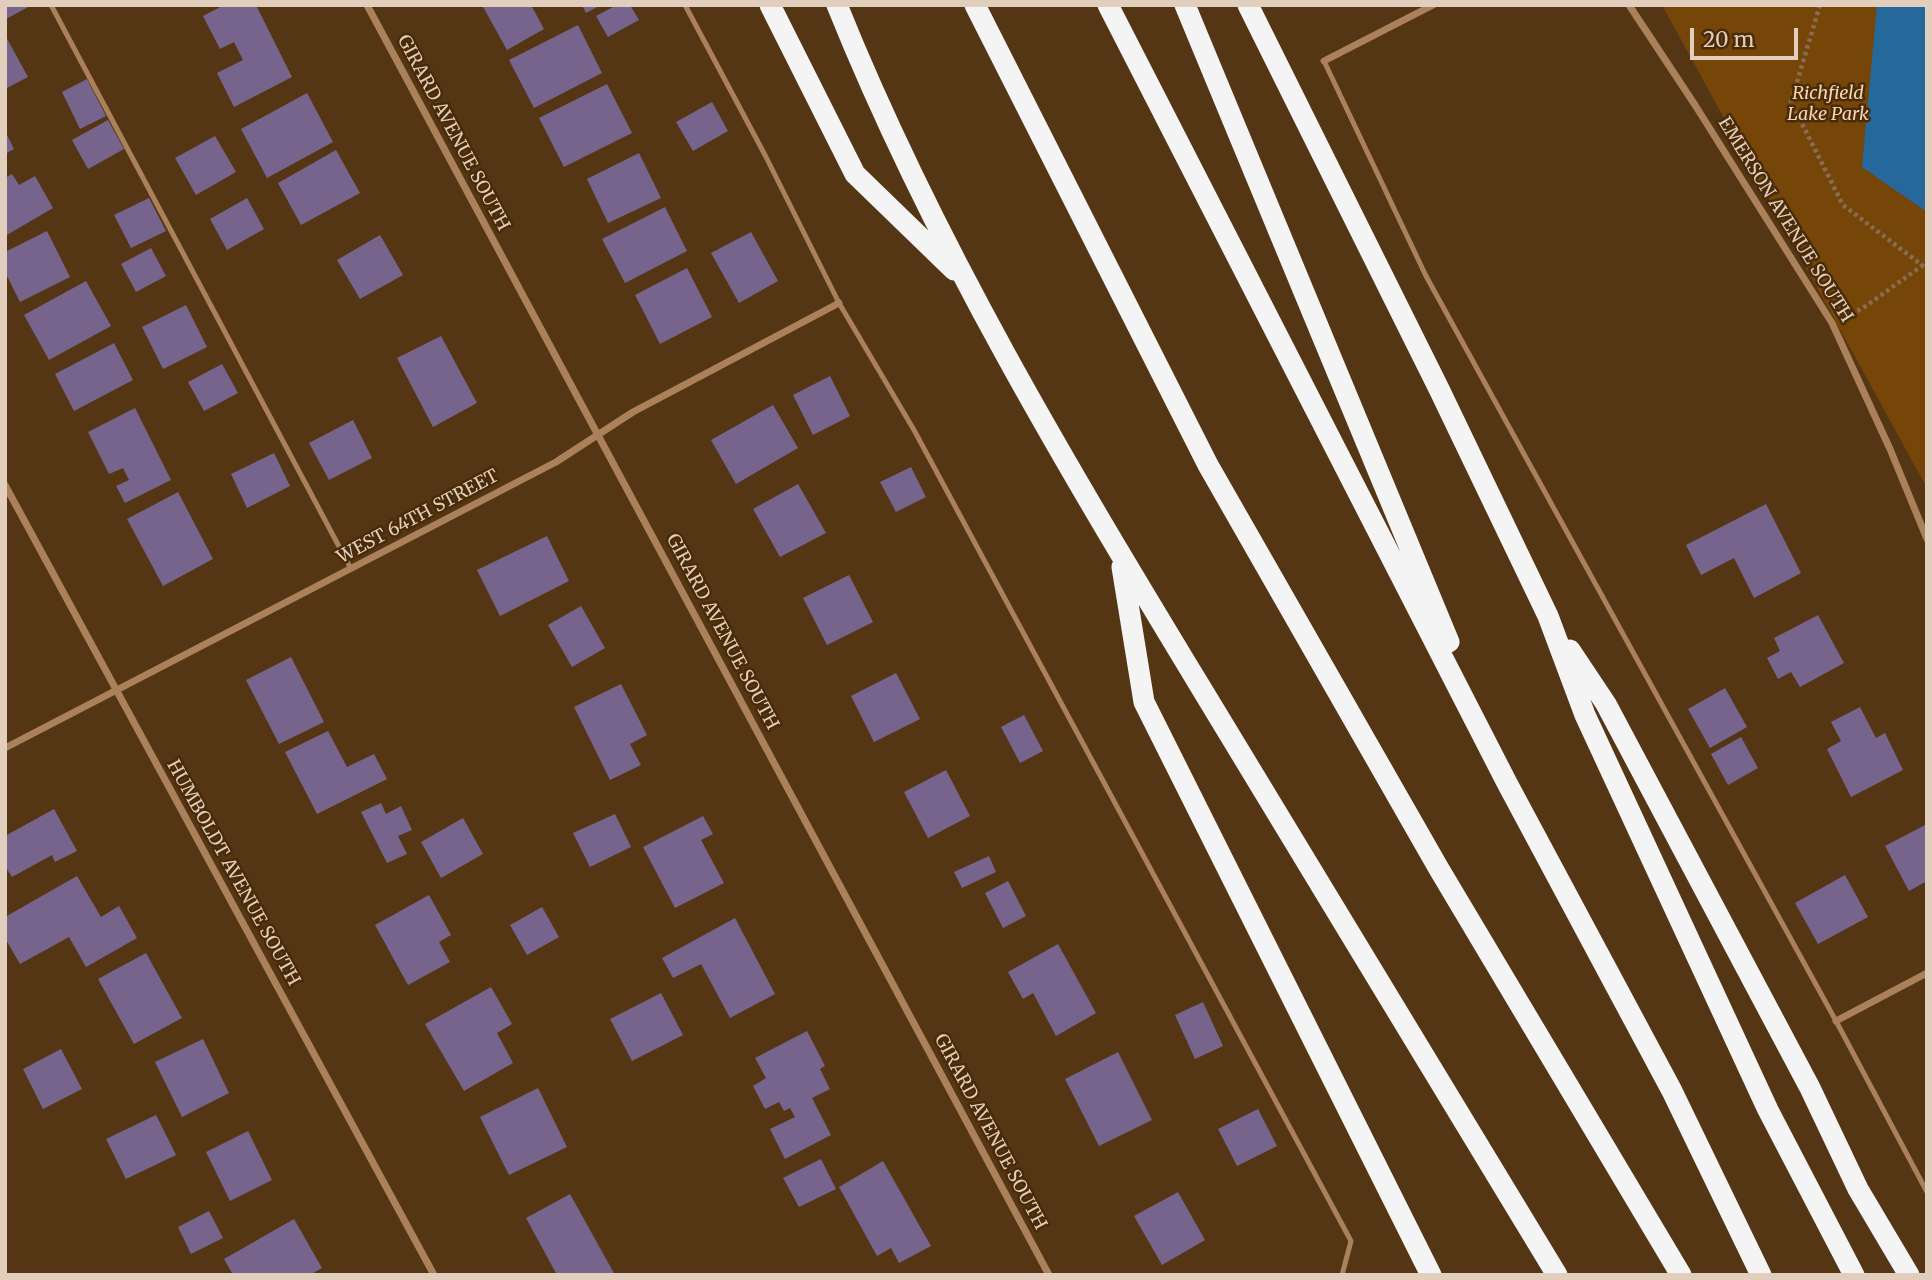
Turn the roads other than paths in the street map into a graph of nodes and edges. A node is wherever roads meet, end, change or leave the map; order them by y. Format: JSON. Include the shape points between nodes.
{"nodes":[{"id":1,"x":51,"y":5,"type":"edge"},
{"id":2,"x":367,"y":5,"type":"edge"},
{"id":3,"x":685,"y":5,"type":"edge"},
{"id":4,"x":769,"y":5,"type":"edge"},
{"id":5,"x":837,"y":5,"type":"edge"},
{"id":6,"x":975,"y":5,"type":"edge"},
{"id":7,"x":1108,"y":5,"type":"edge"},
{"id":8,"x":1185,"y":5,"type":"edge"},
{"id":9,"x":1248,"y":5,"type":"edge"},
{"id":10,"x":1433,"y":5,"type":"edge"},
{"id":11,"x":1629,"y":5,"type":"edge"},
{"id":12,"x":1324,"y":61,"type":"joint"},
{"id":13,"x":965,"y":281,"type":"junction"},
{"id":14,"x":839,"y":303,"type":"junction"},
{"id":15,"x":598,"y":435,"type":"junction"},
{"id":16,"x":5,"y":485,"type":"edge"},
{"id":17,"x":1927,"y":539,"type":"edge"},
{"id":18,"x":1120,"y":554,"type":"junction"},
{"id":19,"x":351,"y":569,"type":"junction"},
{"id":20,"x":1548,"y":616,"type":"junction"},
{"id":21,"x":116,"y":691,"type":"junction"},
{"id":22,"x":5,"y":748,"type":"edge"},
{"id":23,"x":1507,"y":783,"type":"junction"},
{"id":24,"x":1927,"y":973,"type":"edge"},
{"id":25,"x":1836,"y":1021,"type":"junction"},
{"id":26,"x":1927,"y":1192,"type":"edge"},
{"id":27,"x":434,"y":1275,"type":"edge"},
{"id":28,"x":1049,"y":1275,"type":"edge"},
{"id":29,"x":1342,"y":1275,"type":"edge"},
{"id":30,"x":1431,"y":1275,"type":"edge"},
{"id":31,"x":1557,"y":1275,"type":"edge"},
{"id":32,"x":1681,"y":1275,"type":"edge"},
{"id":33,"x":1761,"y":1275,"type":"edge"},
{"id":34,"x":1854,"y":1275,"type":"edge"},
{"id":35,"x":1909,"y":1275,"type":"edge"}],
"edges":[{"from":1,"to":19,"type":"lane"},
{"from":2,"to":15,"type":"street","name":"GIRARD AVENUE SOUTH"},
{"from":3,"to":14,"type":"lane"},
{"from":4,"to":13,"type":"highway","via":[[855,174]]},
{"from":5,"to":13,"type":"highway"},
{"from":6,"to":32,"type":"highway","via":[[1208,465],[1439,869]]},
{"from":7,"to":23,"type":"highway"},
{"from":8,"to":23,"type":"highway"},
{"from":9,"to":20,"type":"highway"},
{"from":10,"to":12,"type":"street"},
{"from":11,"to":17,"type":"street","name":"EMERSON AVENUE SOUTH","via":[[1832,323]]},
{"from":12,"to":25,"type":"lane","via":[[1426,276]]},
{"from":13,"to":18,"type":"highway"},
{"from":14,"to":15,"type":"street","name":"WEST 64TH STREET"},
{"from":14,"to":29,"type":"lane","via":[[914,430],[1351,1241]]},
{"from":15,"to":19,"type":"street","name":"WEST 64TH STREET","via":[[556,462]]},
{"from":15,"to":28,"type":"street","name":"GIRARD AVENUE SOUTH"},
{"from":16,"to":21,"type":"street","name":"HUMBOLDT AVENUE SOUTH"},
{"from":18,"to":30,"type":"highway","via":[[1144,702]]},
{"from":18,"to":31,"type":"highway"},
{"from":19,"to":21,"type":"street","name":"WEST 64TH STREET"},
{"from":20,"to":34,"type":"highway","via":[[1585,715],[1768,1110]]},
{"from":20,"to":35,"type":"highway","via":[[1606,704],[1810,1088],[1858,1189]]},
{"from":21,"to":22,"type":"street","name":"WEST 64TH STREET"},
{"from":21,"to":27,"type":"street","name":"HUMBOLDT AVENUE SOUTH"},
{"from":23,"to":33,"type":"highway","via":[[1672,1091]]},
{"from":24,"to":25,"type":"street"},
{"from":25,"to":26,"type":"lane"}]}
